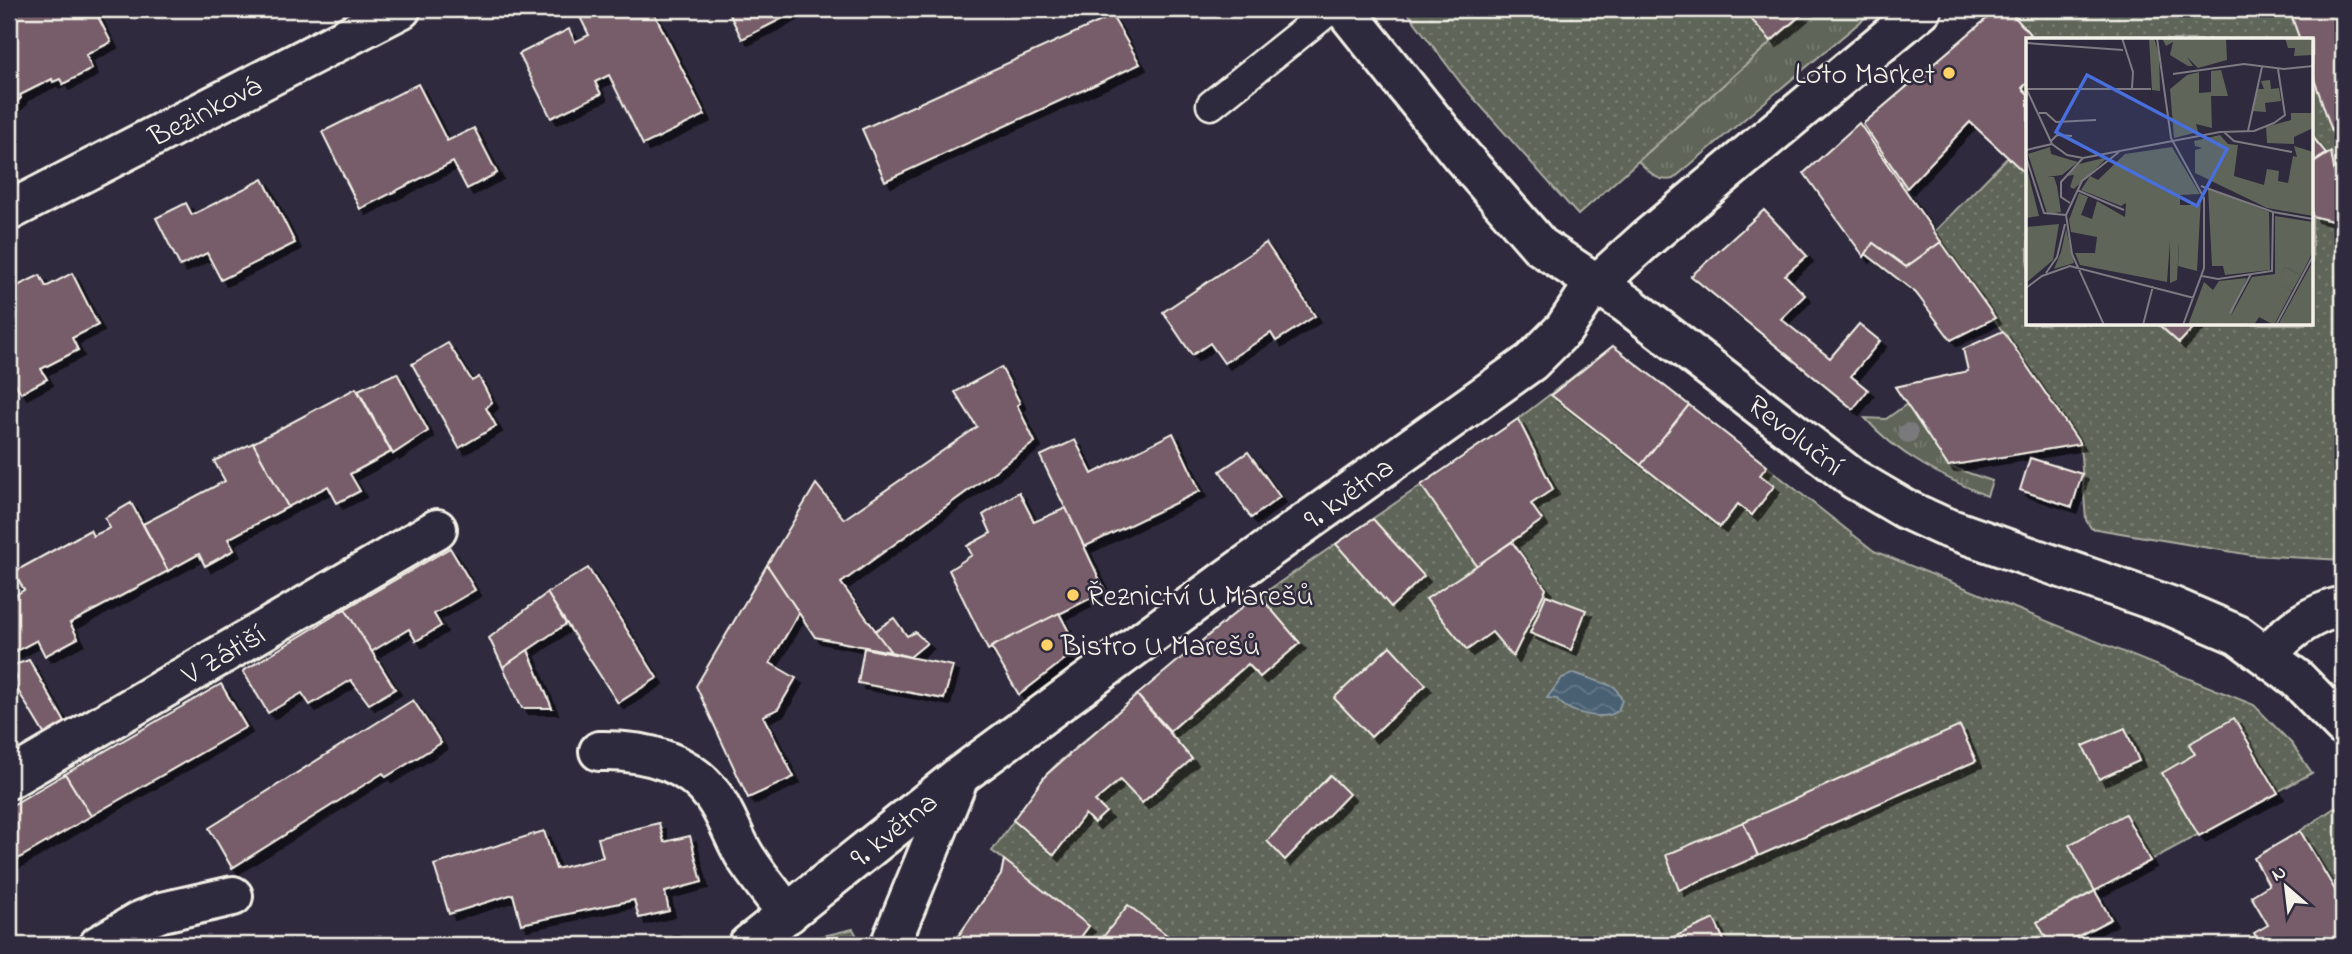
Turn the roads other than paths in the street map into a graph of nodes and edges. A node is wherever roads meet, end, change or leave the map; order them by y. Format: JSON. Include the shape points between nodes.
{"nodes":[{"id":1,"x":401,"y":9,"type":"edge"},
{"id":2,"x":1331,"y":9,"type":"edge"},
{"id":3,"x":1344,"y":9,"type":"edge"},
{"id":4,"x":1918,"y":10,"type":"edge"},
{"id":5,"x":1211,"y":105,"type":"dead end"},
{"id":6,"x":9,"y":211,"type":"edge"},
{"id":7,"x":1597,"y":284,"type":"junction"},
{"id":8,"x":437,"y":529,"type":"dead end"},
{"id":9,"x":2343,"y":606,"type":"edge"},
{"id":10,"x":2267,"y":654,"type":"junction"},
{"id":11,"x":2343,"y":726,"type":"edge"},
{"id":12,"x":599,"y":751,"type":"dead end"},
{"id":13,"x":958,"y":778,"type":"junction"},
{"id":14,"x":9,"y":779,"type":"edge"},
{"id":15,"x":233,"y":896,"type":"dead end"},
{"id":16,"x":788,"y":914,"type":"junction"},
{"id":17,"x":99,"y":945,"type":"edge"},
{"id":18,"x":748,"y":945,"type":"edge"},
{"id":19,"x":890,"y":945,"type":"edge"}],
"edges":[{"from":1,"to":6,"type":"street","name":"Bezinková"},
{"from":2,"to":5,"type":"lane"},
{"from":3,"to":7,"type":"street","name":"Revoluční","via":[[1540,246]]},
{"from":4,"to":7,"type":"street","name":"9. května"},
{"from":7,"to":10,"type":"street","name":"Revoluční","via":[[1821,455],[1905,509],[2203,619]]},
{"from":7,"to":13,"type":"street","name":"9. května","via":[[1564,330],[1531,362]]},
{"from":8,"to":14,"type":"street","name":"V Zátiší"},
{"from":9,"to":10,"type":"street","via":[[2302,622]]},
{"from":10,"to":11,"type":"street","name":"Revoluční"},
{"from":12,"to":16,"type":"street","via":[[652,755],[695,778],[713,796],[747,859]]},
{"from":13,"to":16,"type":"street","name":"9. května"},
{"from":13,"to":19,"type":"street"},
{"from":15,"to":17,"type":"street","via":[[162,912]]},
{"from":16,"to":18,"type":"street","name":"9. května"}]}
